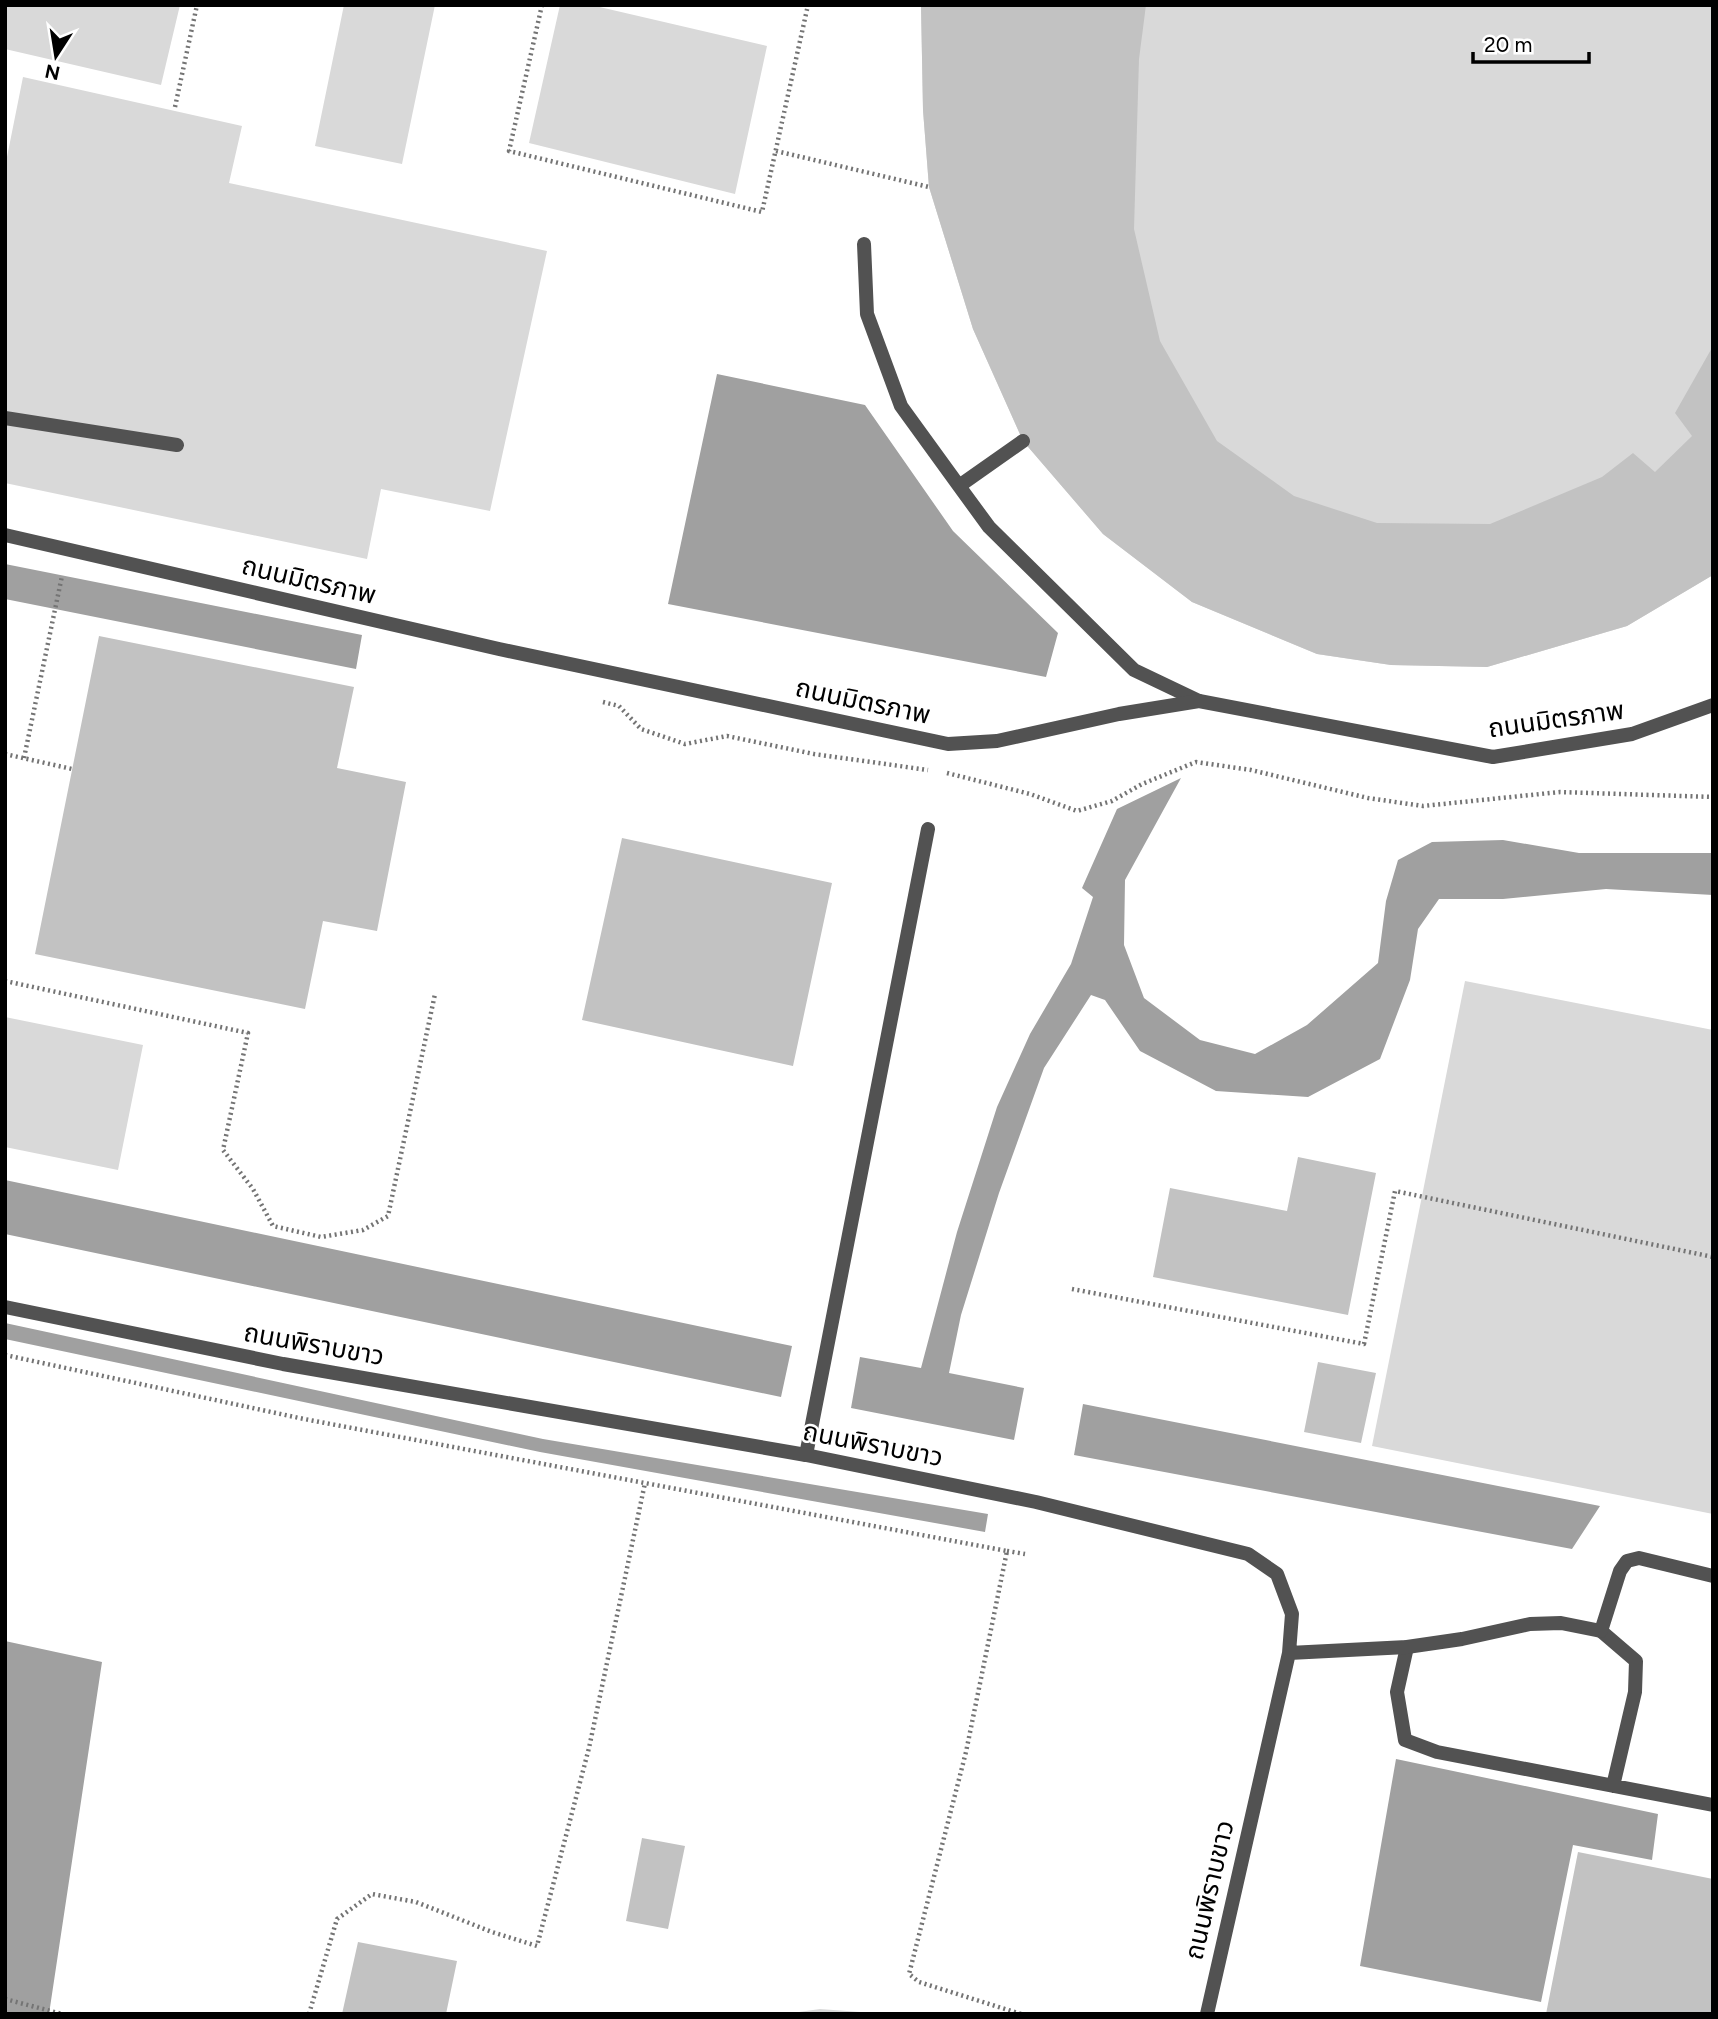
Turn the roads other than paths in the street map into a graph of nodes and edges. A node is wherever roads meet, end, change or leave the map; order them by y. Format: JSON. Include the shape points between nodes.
{"nodes":[{"id":1,"x":864,"y":244,"type":"dead end"},
{"id":2,"x":5,"y":418,"type":"edge"},
{"id":3,"x":1023,"y":441,"type":"dead end"},
{"id":4,"x":177,"y":445,"type":"dead end"},
{"id":5,"x":959,"y":486,"type":"junction"},
{"id":6,"x":5,"y":535,"type":"edge"},
{"id":7,"x":1199,"y":701,"type":"junction"},
{"id":8,"x":1713,"y":705,"type":"edge"},
{"id":9,"x":928,"y":829,"type":"dead end"},
{"id":10,"x":5,"y":1307,"type":"edge"},
{"id":11,"x":806,"y":1455,"type":"junction"},
{"id":12,"x":1713,"y":1576,"type":"edge"},
{"id":13,"x":1601,"y":1631,"type":"junction"},
{"id":14,"x":1407,"y":1647,"type":"junction"},
{"id":15,"x":1289,"y":1653,"type":"junction"},
{"id":16,"x":1613,"y":1786,"type":"junction"},
{"id":17,"x":1713,"y":1805,"type":"edge"},
{"id":18,"x":1208,"y":2014,"type":"edge"}],
"edges":[{"from":1,"to":5,"type":"street","via":[[867,314],[901,406]]},
{"from":2,"to":4,"type":"street"},
{"from":3,"to":5,"type":"street"},
{"from":5,"to":7,"type":"street","via":[[989,527],[1134,670]]},
{"from":6,"to":7,"type":"street","name":"ถนนมิตรภาพ","via":[[486,646],[948,744],[997,741]]},
{"from":7,"to":8,"type":"street","name":"ถนนมิตรภาพ","via":[[1493,757],[1632,734]]},
{"from":9,"to":11,"type":"street"},
{"from":10,"to":11,"type":"street","name":"ถนนพิราบขาว","via":[[283,1364]]},
{"from":11,"to":15,"type":"street","name":"ถนนพิราบขาว","via":[[1036,1502],[1248,1554],[1277,1574],[1292,1614]]},
{"from":12,"to":13,"type":"street","via":[[1639,1558],[1628,1561],[1620,1571]]},
{"from":13,"to":14,"type":"street","via":[[1561,1623],[1530,1624]]},
{"from":13,"to":16,"type":"street","via":[[1636,1661],[1635,1692]]},
{"from":14,"to":15,"type":"street"},
{"from":14,"to":16,"type":"street","via":[[1397,1692],[1405,1740],[1437,1752]]},
{"from":15,"to":18,"type":"street","name":"ถนนพิราบขาว"},
{"from":16,"to":17,"type":"street"}]}
